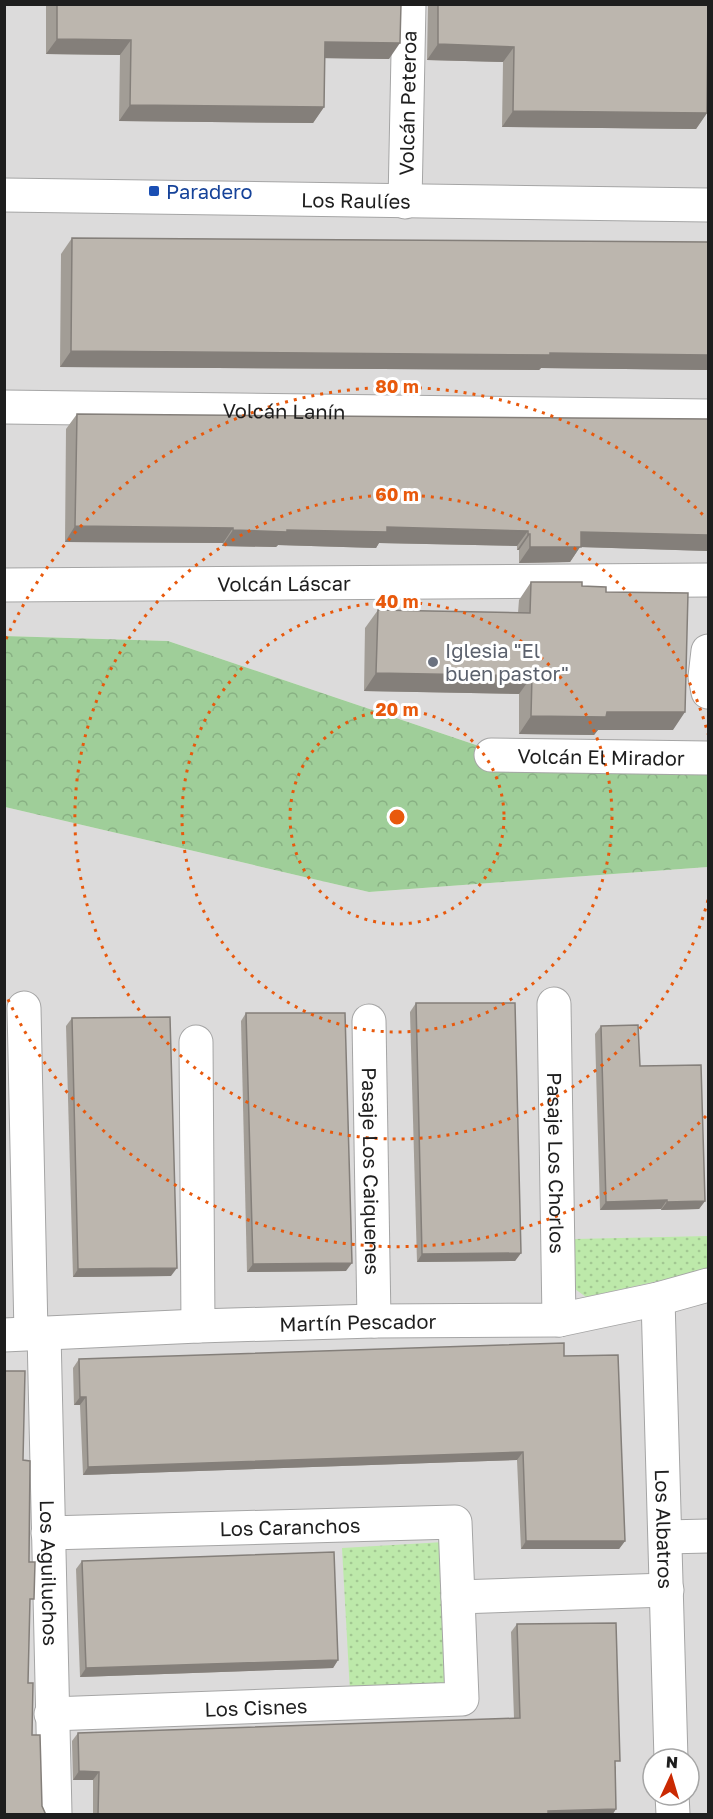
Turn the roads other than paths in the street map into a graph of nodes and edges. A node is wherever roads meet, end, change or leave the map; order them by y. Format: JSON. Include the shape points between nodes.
{"nodes":[{"id":1,"x":409,"y":4,"type":"edge"},
{"id":2,"x":4,"y":195,"type":"edge"},
{"id":3,"x":405,"y":202,"type":"junction"},
{"id":4,"x":708,"y":205,"type":"edge"},
{"id":5,"x":4,"y":407,"type":"edge"},
{"id":6,"x":708,"y":416,"type":"edge"},
{"id":7,"x":708,"y":580,"type":"edge"},
{"id":8,"x":4,"y":585,"type":"edge"},
{"id":9,"x":708,"y":651,"type":"edge"},
{"id":10,"x":708,"y":692,"type":"edge"},
{"id":11,"x":491,"y":755,"type":"dead end"},
{"id":12,"x":708,"y":758,"type":"edge"},
{"id":13,"x":554,"y":1004,"type":"dead end"},
{"id":14,"x":24,"y":1008,"type":"dead end"},
{"id":15,"x":369,"y":1021,"type":"dead end"},
{"id":16,"x":196,"y":1042,"type":"dead end"},
{"id":17,"x":708,"y":1285,"type":"edge"},
{"id":18,"x":658,"y":1299,"type":"junction"},
{"id":19,"x":559,"y":1320,"type":"junction"},
{"id":20,"x":374,"y":1321,"type":"junction"},
{"id":21,"x":198,"y":1326,"type":"junction"},
{"id":22,"x":27,"y":1334,"type":"edge"},
{"id":23,"x":48,"y":1533,"type":"junction"},
{"id":24,"x":708,"y":1536,"type":"edge"},
{"id":25,"x":666,"y":1537,"type":"junction"},
{"id":26,"x":667,"y":1590,"type":"junction"},
{"id":27,"x":458,"y":1597,"type":"junction"},
{"id":28,"x":462,"y":1699,"type":"joint"},
{"id":29,"x":51,"y":1714,"type":"junction"},
{"id":30,"x":671,"y":1747,"type":"edge"},
{"id":31,"x":55,"y":1815,"type":"edge"}],
"edges":[{"from":1,"to":3,"type":"street","name":"Volcán Peteroa"},
{"from":2,"to":3,"type":"street","name":"Los Raulíes"},
{"from":3,"to":4,"type":"street","name":"Los Raulíes"},
{"from":5,"to":6,"type":"street","name":"Volcán Lanín"},
{"from":7,"to":8,"type":"street","name":"Volcán Láscar"},
{"from":9,"to":10,"type":"street"},
{"from":11,"to":12,"type":"street","name":"Volcán El Mirador"},
{"from":13,"to":19,"type":"street","name":"Pasaje Los Chorlos"},
{"from":14,"to":22,"type":"street","name":"Los Aguiluchos"},
{"from":15,"to":20,"type":"street","name":"Pasaje Los Caiquenes"},
{"from":16,"to":21,"type":"street"},
{"from":17,"to":18,"type":"street","name":"Martín Pescador"},
{"from":18,"to":19,"type":"street","name":"Martín Pescador"},
{"from":18,"to":25,"type":"street","name":"Los Albatros"},
{"from":19,"to":20,"type":"street","name":"Martín Pescador"},
{"from":20,"to":21,"type":"street","name":"Martín Pescador"},
{"from":21,"to":22,"type":"street","name":"Martín Pescador"},
{"from":22,"to":23,"type":"street","name":"Los Aguiluchos"},
{"from":23,"to":27,"type":"street","name":"Los Caranchos","via":[[455,1522]]},
{"from":23,"to":29,"type":"street","name":"Los Aguiluchos"},
{"from":24,"to":25,"type":"street"},
{"from":25,"to":26,"type":"street","name":"Los Albatros"},
{"from":26,"to":27,"type":"street"},
{"from":26,"to":30,"type":"street","name":"Los Albatros"},
{"from":27,"to":28,"type":"street","name":"Los Caranchos"},
{"from":28,"to":29,"type":"street","name":"Los Cisnes"},
{"from":29,"to":31,"type":"street","name":"Los Aguiluchos"}]}
